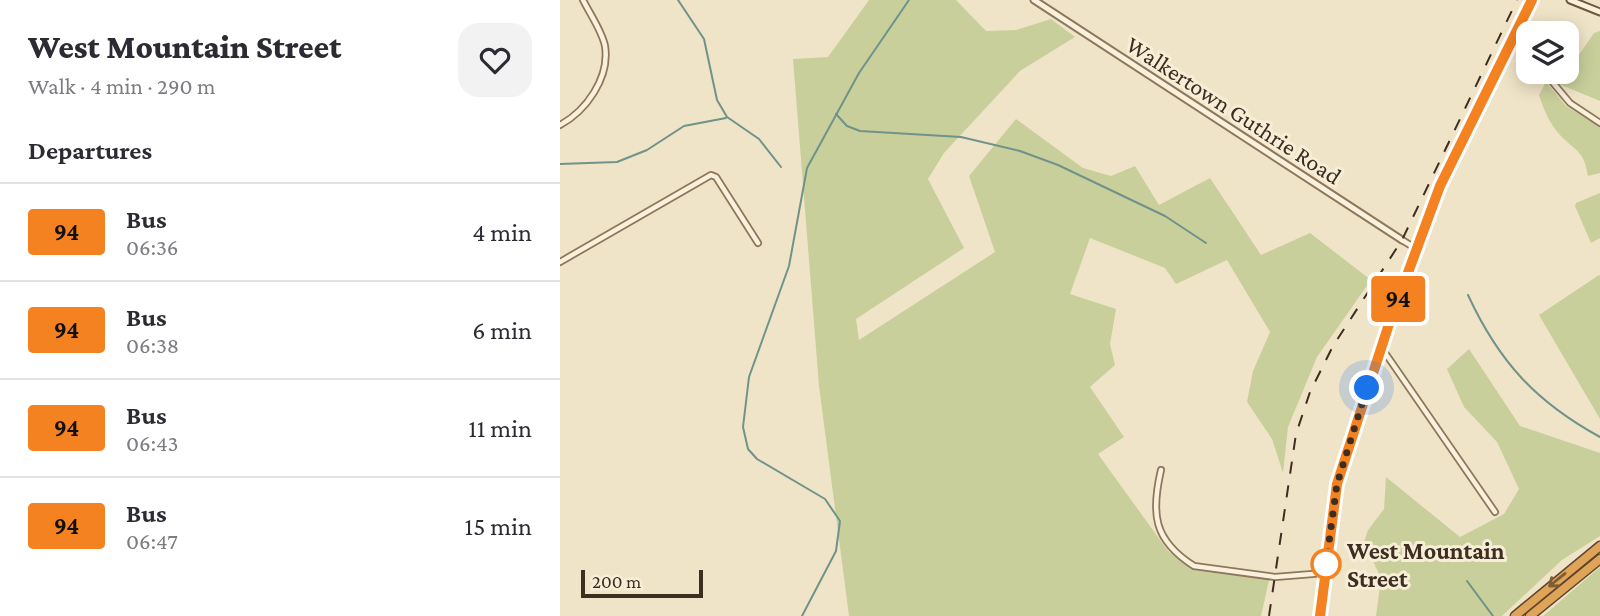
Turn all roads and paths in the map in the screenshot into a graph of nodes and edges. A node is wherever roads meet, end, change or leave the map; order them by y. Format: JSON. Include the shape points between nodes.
{"nodes":[{"id":1,"x":583,"y":0,"type":"edge"},
{"id":2,"x":1034,"y":0,"type":"edge"},
{"id":3,"x":1532,"y":0,"type":"edge"},
{"id":4,"x":1570,"y":0,"type":"edge"},
{"id":5,"x":1600,"y":12,"type":"edge"},
{"id":6,"x":1522,"y":21,"type":"edge"},
{"id":7,"x":1516,"y":33,"type":"edge"},
{"id":8,"x":1516,"y":44,"type":"edge"},
{"id":9,"x":1508,"y":48,"type":"junction"},
{"id":10,"x":1554,"y":84,"type":"edge"},
{"id":11,"x":1600,"y":123,"type":"edge"},
{"id":12,"x":560,"y":125,"type":"edge"},
{"id":13,"x":1402,"y":240,"type":"joint"},
{"id":14,"x":758,"y":243,"type":"dead end"},
{"id":15,"x":1415,"y":248,"type":"junction"},
{"id":16,"x":560,"y":262,"type":"edge"},
{"id":17,"x":1381,"y":347,"type":"junction"},
{"id":18,"x":1161,"y":470,"type":"dead end"},
{"id":19,"x":1495,"y":512,"type":"dead end"},
{"id":20,"x":1600,"y":547,"type":"edge"},
{"id":21,"x":1600,"y":559,"type":"edge"},
{"id":22,"x":1325,"y":573,"type":"junction"},
{"id":23,"x":1320,"y":616,"type":"edge"},
{"id":24,"x":1515,"y":616,"type":"edge"},
{"id":25,"x":1530,"y":616,"type":"edge"}],
"edges":[{"from":1,"to":12,"type":"street","via":[[605,45],[604,60],[586,105]]},
{"from":2,"to":13,"type":"main road","name":"Walkertown Guthrie Road"},
{"from":3,"to":6,"type":"main road"},
{"from":4,"to":5,"type":"main road"},
{"from":7,"to":9,"type":"main road"},
{"from":8,"to":9,"type":"street"},
{"from":9,"to":15,"type":"main road"},
{"from":10,"to":11,"type":"street","via":[[1570,103]]},
{"from":13,"to":15,"type":"street","name":"Walkertown Guthrie Road"},
{"from":14,"to":16,"type":"street","via":[[716,177],[710,175]]},
{"from":15,"to":17,"type":"main road"},
{"from":17,"to":19,"type":"street"},
{"from":17,"to":22,"type":"main road","via":[[1337,484]]},
{"from":18,"to":22,"type":"street","via":[[1154,511],[1170,544],[1184,560],[1194,566],[1275,577]]},
{"from":20,"to":24,"type":"highway","one_way":true},
{"from":21,"to":25,"type":"highway"},
{"from":22,"to":23,"type":"main road"}]}
